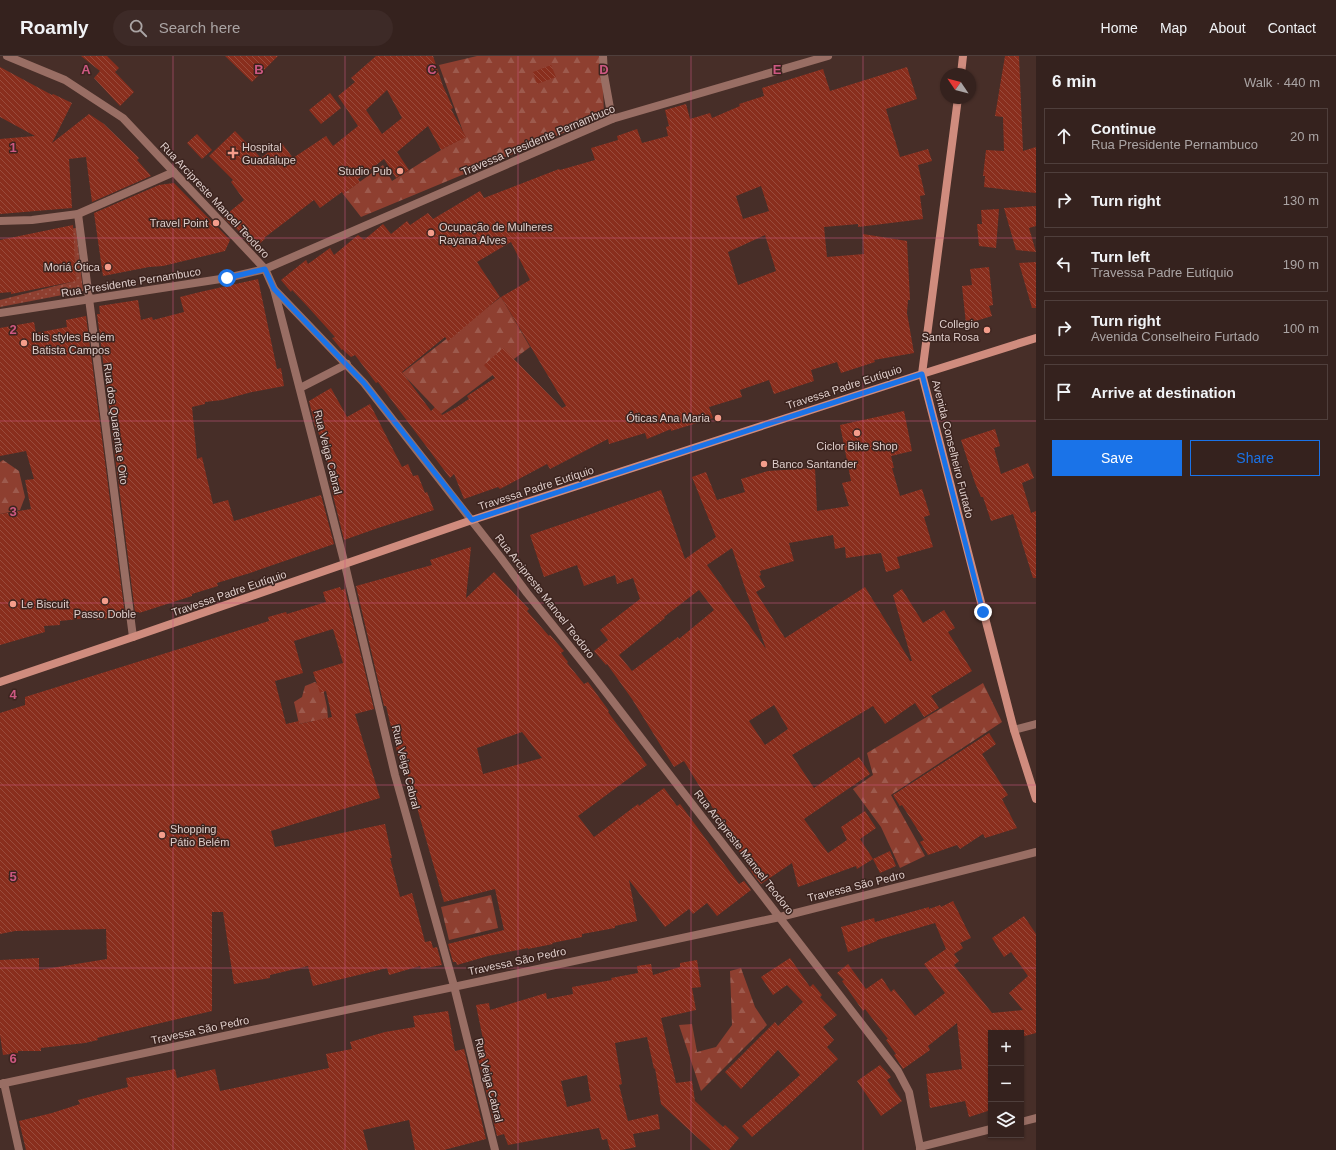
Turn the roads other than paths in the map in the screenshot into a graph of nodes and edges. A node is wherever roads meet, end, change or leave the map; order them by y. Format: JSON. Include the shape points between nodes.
{"nodes":[{"id":1,"x":7,"y":56,"type":"edge"},
{"id":2,"x":603,"y":56,"type":"edge"},
{"id":3,"x":828,"y":56,"type":"edge"},
{"id":4,"x":963,"y":56,"type":"edge"},
{"id":5,"x":962,"y":68,"type":"edge"},
{"id":6,"x":957,"y":104,"type":"edge"},
{"id":7,"x":612,"y":120,"type":"junction"},
{"id":8,"x":174,"y":172,"type":"junction"},
{"id":9,"x":78,"y":214,"type":"junction"},
{"id":10,"x":0,"y":221,"type":"edge"},
{"id":11,"x":265,"y":269,"type":"junction"},
{"id":12,"x":274,"y":289,"type":"junction"},
{"id":13,"x":89,"y":300,"type":"junction"},
{"id":14,"x":0,"y":313,"type":"edge"},
{"id":15,"x":1036,"y":338,"type":"edge"},
{"id":16,"x":347,"y":364,"type":"junction"},
{"id":17,"x":922,"y":374,"type":"junction"},
{"id":18,"x":300,"y":388,"type":"junction"},
{"id":19,"x":472,"y":520,"type":"junction"},
{"id":20,"x":345,"y":565,"type":"junction"},
{"id":21,"x":134,"y":637,"type":"junction"},
{"id":22,"x":0,"y":682,"type":"edge"},
{"id":23,"x":1036,"y":724,"type":"edge"},
{"id":24,"x":1014,"y":730,"type":"junction"},
{"id":25,"x":1036,"y":799,"type":"edge"},
{"id":26,"x":1036,"y":852,"type":"edge"},
{"id":27,"x":780,"y":917,"type":"junction"},
{"id":28,"x":454,"y":986,"type":"junction"},
{"id":29,"x":2,"y":1084,"type":"edge"},
{"id":30,"x":1036,"y":1118,"type":"edge"},
{"id":31,"x":1024,"y":1121,"type":"edge"},
{"id":32,"x":988,"y":1130,"type":"edge"},
{"id":33,"x":920,"y":1148,"type":"edge"},
{"id":34,"x":19,"y":1150,"type":"edge"},
{"id":35,"x":495,"y":1150,"type":"edge"}],
"edges":[{"from":1,"to":8,"type":"street","name":"Rua Arcipreste Manoel Teodoro","via":[[65,80],[123,118]]},
{"from":2,"to":7,"type":"street"},
{"from":3,"to":7,"type":"street","name":"Travessa Presidente Pernambuco"},
{"from":4,"to":5,"type":"main road"},
{"from":6,"to":17,"type":"main road","name":"Avenida Conselheiro Furtado"},
{"from":7,"to":11,"type":"street","name":"Travessa Presidente Pernambuco"},
{"from":8,"to":9,"type":"street"},
{"from":8,"to":11,"type":"street","name":"Rua Arcipreste Manoel Teodoro"},
{"from":9,"to":10,"type":"street"},
{"from":9,"to":13,"type":"street","name":"Rua dos Quarenta e Oito"},
{"from":11,"to":12,"type":"street","name":"Rua Arcipreste Manoel Teodoro"},
{"from":11,"to":13,"type":"street","name":"Rua Presidente Pernambuco","via":[[227,278]]},
{"from":12,"to":16,"type":"street","name":"Rua Arcipreste Manoel Teodoro"},
{"from":12,"to":18,"type":"street","name":"Rua Veiga Cabral"},
{"from":13,"to":14,"type":"street","name":"Rua Presidente Pernambuco"},
{"from":13,"to":21,"type":"street","name":"Rua dos Quarenta e Oito"},
{"from":15,"to":17,"type":"main road","name":"Travessa Padre Eutíquio"},
{"from":16,"to":18,"type":"street"},
{"from":16,"to":19,"type":"street","name":"Rua Arcipreste Manoel Teodoro"},
{"from":17,"to":19,"type":"main road","name":"Travessa Padre Eutíquio"},
{"from":17,"to":24,"type":"main road","name":"Avenida Conselheiro Furtado"},
{"from":18,"to":20,"type":"street","name":"Rua Veiga Cabral"},
{"from":19,"to":20,"type":"main road","name":"Travessa Padre Eutíquio"},
{"from":19,"to":27,"type":"street","name":"Rua Arcipreste Manoel Teodoro"},
{"from":20,"to":21,"type":"main road","name":"Travessa Padre Eutíquio"},
{"from":20,"to":28,"type":"street","name":"Rua Veiga Cabral","via":[[395,775]]},
{"from":21,"to":22,"type":"main road","name":"Travessa Padre Eutíquio"},
{"from":23,"to":24,"type":"street"},
{"from":24,"to":25,"type":"main road","name":"Avenida Conselheiro Furtado"},
{"from":26,"to":27,"type":"street","name":"Travessa São Pedro"},
{"from":27,"to":28,"type":"street","name":"Travessa São Pedro"},
{"from":27,"to":33,"type":"street","name":"Rua Arcipreste Manoel Teodoro","via":[[898,1071],[909,1092]]},
{"from":28,"to":29,"type":"street","name":"Travessa São Pedro"},
{"from":28,"to":35,"type":"street","name":"Rua Veiga Cabral"},
{"from":29,"to":34,"type":"street"},
{"from":30,"to":31,"type":"street"},
{"from":32,"to":33,"type":"street"}]}
